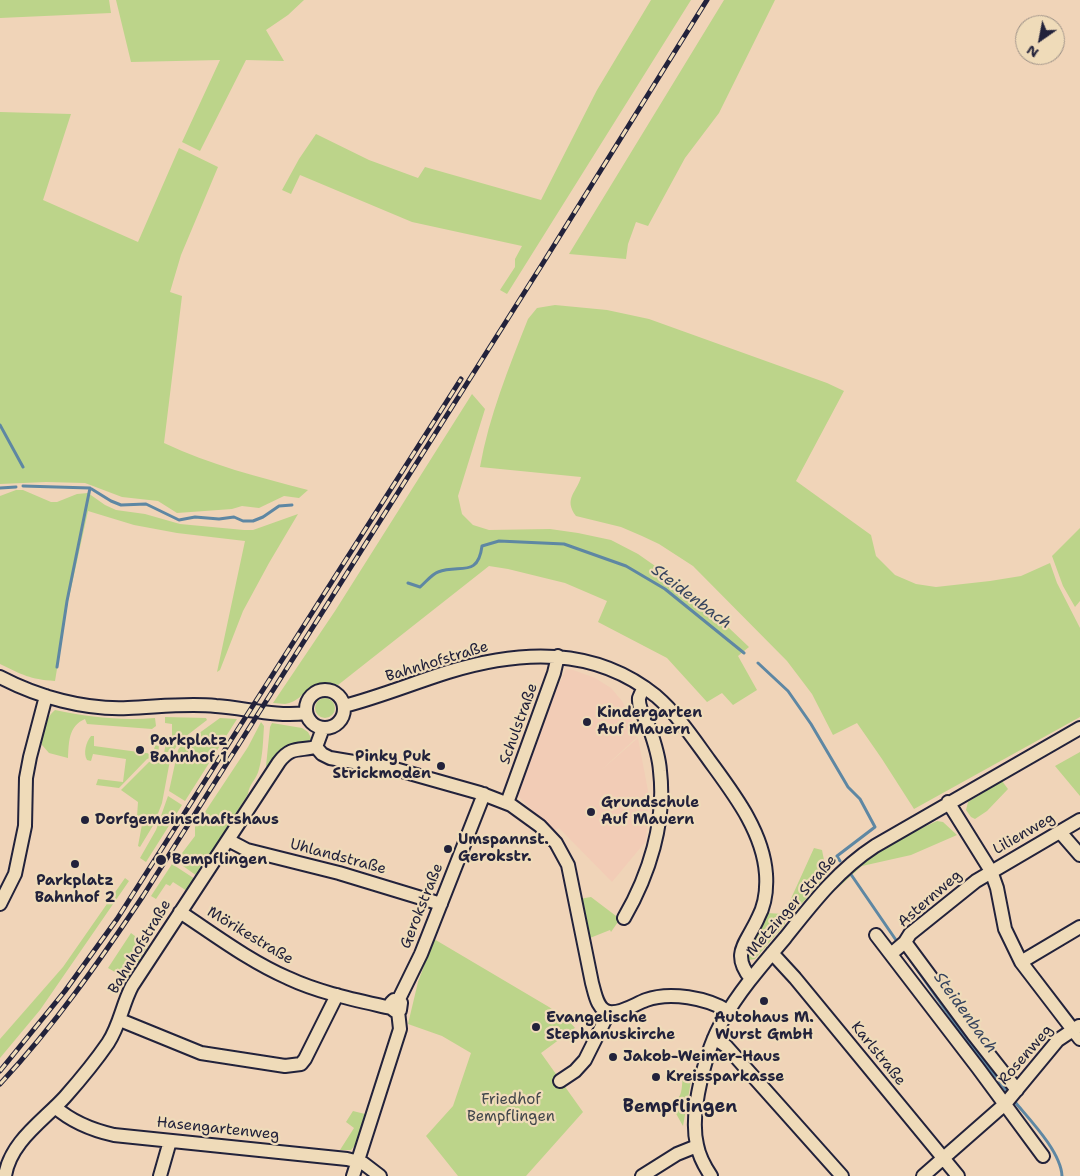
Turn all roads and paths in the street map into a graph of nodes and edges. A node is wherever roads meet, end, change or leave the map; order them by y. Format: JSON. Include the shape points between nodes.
{"nodes":[{"id":1,"x":558,"y":656,"type":"junction"},
{"id":2,"x":0,"y":677,"type":"edge"},
{"id":3,"x":644,"y":688,"type":"junction"},
{"id":4,"x":46,"y":696,"type":"junction"},
{"id":5,"x":344,"y":706,"type":"junction"},
{"id":6,"x":306,"y":713,"type":"junction"},
{"id":7,"x":323,"y":728,"type":"junction"},
{"id":8,"x":1080,"y":728,"type":"edge"},
{"id":9,"x":316,"y":747,"type":"junction"},
{"id":10,"x":484,"y":794,"type":"junction"},
{"id":11,"x":948,"y":802,"type":"junction"},
{"id":12,"x":507,"y":803,"type":"junction"},
{"id":13,"x":1077,"y":825,"type":"edge"},
{"id":14,"x":1060,"y":832,"type":"junction"},
{"id":15,"x":228,"y":840,"type":"junction"},
{"id":16,"x":1080,"y":855,"type":"edge"},
{"id":17,"x":992,"y":871,"type":"junction"},
{"id":18,"x":0,"y":904,"type":"edge"},
{"id":19,"x":441,"y":904,"type":"junction"},
{"id":20,"x":180,"y":912,"type":"junction"},
{"id":21,"x":624,"y":918,"type":"dead end"},
{"id":22,"x":1080,"y":927,"type":"edge"},
{"id":23,"x":876,"y":935,"type":"dead end"},
{"id":24,"x":905,"y":942,"type":"junction"},
{"id":25,"x":772,"y":953,"type":"junction"},
{"id":26,"x":891,"y":954,"type":"junction"},
{"id":27,"x":1022,"y":962,"type":"junction"},
{"id":28,"x":752,"y":979,"type":"junction"},
{"id":29,"x":337,"y":995,"type":"junction"},
{"id":30,"x":396,"y":1007,"type":"junction"},
{"id":31,"x":728,"y":1011,"type":"junction"},
{"id":32,"x":608,"y":1012,"type":"junction"},
{"id":33,"x":118,"y":1025,"type":"junction"},
{"id":34,"x":1078,"y":1031,"type":"edge"},
{"id":35,"x":714,"y":1038,"type":"junction"},
{"id":36,"x":560,"y":1081,"type":"dead end"},
{"id":37,"x":1018,"y":1090,"type":"junction"},
{"id":38,"x":1004,"y":1104,"type":"junction"},
{"id":39,"x":54,"y":1107,"type":"junction"},
{"id":40,"x":170,"y":1141,"type":"junction"},
{"id":41,"x":697,"y":1146,"type":"junction"},
{"id":42,"x":1043,"y":1156,"type":"dead end"},
{"id":43,"x":943,"y":1158,"type":"junction"},
{"id":44,"x":358,"y":1161,"type":"junction"},
{"id":45,"x":5,"y":1176,"type":"edge"},
{"id":46,"x":160,"y":1176,"type":"edge"},
{"id":47,"x":352,"y":1176,"type":"edge"},
{"id":48,"x":380,"y":1176,"type":"edge"},
{"id":49,"x":642,"y":1176,"type":"edge"},
{"id":50,"x":711,"y":1176,"type":"edge"},
{"id":51,"x":842,"y":1176,"type":"edge"},
{"id":52,"x":923,"y":1176,"type":"edge"},
{"id":53,"x":958,"y":1176,"type":"edge"}],
"edges":[{"from":1,"to":3,"type":"street","name":"Bahnhofstraße","via":[[614,670]]},
{"from":1,"to":5,"type":"street","name":"Bahnhofstraße","via":[[524,656],[480,664]]},
{"from":1,"to":12,"type":"street","name":"Schulstraße"},
{"from":2,"to":4,"type":"street"},
{"from":3,"to":21,"type":"street","via":[[639,698],[659,762],[661,808],[643,880]]},
{"from":3,"to":28,"type":"street","name":"Bahnhofstraße","via":[[666,705],[689,733],[738,801],[755,834],[765,865],[766,888],[760,913],[741,952],[742,964]]},
{"from":4,"to":6,"type":"street","via":[[84,705],[128,708],[195,705],[278,714]]},
{"from":4,"to":18,"type":"street","via":[[26,778],[25,826],[15,874]]},
{"from":5,"to":6,"type":"street","via":[[336,693],[320,690],[310,697]]},
{"from":5,"to":7,"type":"street","via":[[339,722]]},
{"from":6,"to":7,"type":"street","via":[[312,723]]},
{"from":7,"to":9,"type":"street"},
{"from":8,"to":11,"type":"street","name":"Metzinger Straße"},
{"from":9,"to":10,"type":"street","via":[[330,758],[395,769]]},
{"from":9,"to":15,"type":"street","name":"Bahnhofstraße","via":[[294,750],[283,757]]},
{"from":10,"to":12,"type":"street"},
{"from":10,"to":19,"type":"street","name":"Gerokstraße"},
{"from":11,"to":17,"type":"street"},
{"from":11,"to":25,"type":"street","name":"Metzinger Straße","via":[[848,865],[822,891]]},
{"from":12,"to":32,"type":"street","via":[[550,835],[568,865],[593,986],[600,1006]]},
{"from":13,"to":14,"type":"street","name":"Lilienweg"},
{"from":14,"to":16,"type":"street"},
{"from":14,"to":17,"type":"street","name":"Lilienweg"},
{"from":15,"to":19,"type":"street","name":"Uhlandstraße","via":[[247,850],[339,873]]},
{"from":15,"to":20,"type":"street","name":"Bahnhofstraße"},
{"from":17,"to":24,"type":"street","name":"Asternweg","via":[[919,926]]},
{"from":17,"to":27,"type":"street","via":[[1005,929]]},
{"from":19,"to":30,"type":"street","name":"Gerokstraße"},
{"from":20,"to":29,"type":"street","name":"Mörikestraße","via":[[263,966]]},
{"from":20,"to":33,"type":"street","name":"Bahnhofstraße","via":[[132,986]]},
{"from":22,"to":27,"type":"street"},
{"from":23,"to":26,"type":"street"},
{"from":24,"to":26,"type":"street","name":"Asternweg"},
{"from":24,"to":37,"type":"street"},
{"from":25,"to":28,"type":"street","name":"Metzinger Straße"},
{"from":25,"to":43,"type":"street","name":"Karlstraße"},
{"from":26,"to":38,"type":"street"},
{"from":27,"to":34,"type":"street"},
{"from":28,"to":31,"type":"street","name":"Metzinger Straße"},
{"from":29,"to":30,"type":"street","name":"Mörikestraße"},
{"from":29,"to":33,"type":"street","via":[[305,1059],[294,1066],[201,1053]]},
{"from":30,"to":44,"type":"street","name":"Gerokstraße","via":[[400,1029]]},
{"from":31,"to":32,"type":"street","via":[[702,999],[667,997],[652,998],[620,1011]]},
{"from":31,"to":35,"type":"street","name":"Metzinger Straße"},
{"from":32,"to":36,"type":"street","via":[[585,1060]]},
{"from":33,"to":39,"type":"street","name":"Bahnhofstraße","via":[[88,1070]]},
{"from":34,"to":37,"type":"street","name":"Rosenweg","via":[[1058,1040]]},
{"from":35,"to":41,"type":"street","name":"Metzinger Straße","via":[[697,1101],[694,1126]]},
{"from":35,"to":51,"type":"street","via":[[726,1046]]},
{"from":37,"to":38,"type":"street","name":"Rosenweg"},
{"from":38,"to":42,"type":"street"},
{"from":38,"to":43,"type":"street","name":"Rosenweg"},
{"from":39,"to":40,"type":"street","name":"Hasengartenweg","via":[[64,1116],[102,1132]]},
{"from":39,"to":45,"type":"street","name":"Bahnhofstraße","via":[[16,1148]]},
{"from":40,"to":44,"type":"street","name":"Hasengartenweg"},
{"from":40,"to":46,"type":"street"},
{"from":41,"to":49,"type":"street","via":[[677,1154]]},
{"from":41,"to":50,"type":"street","name":"Metzinger Straße"},
{"from":43,"to":52,"type":"street","name":"Rosenweg"},
{"from":43,"to":53,"type":"street","name":"Karlstraße"},
{"from":44,"to":47,"type":"street","name":"Gerokstraße"},
{"from":44,"to":48,"type":"street","name":"Hasengartenweg"}]}
